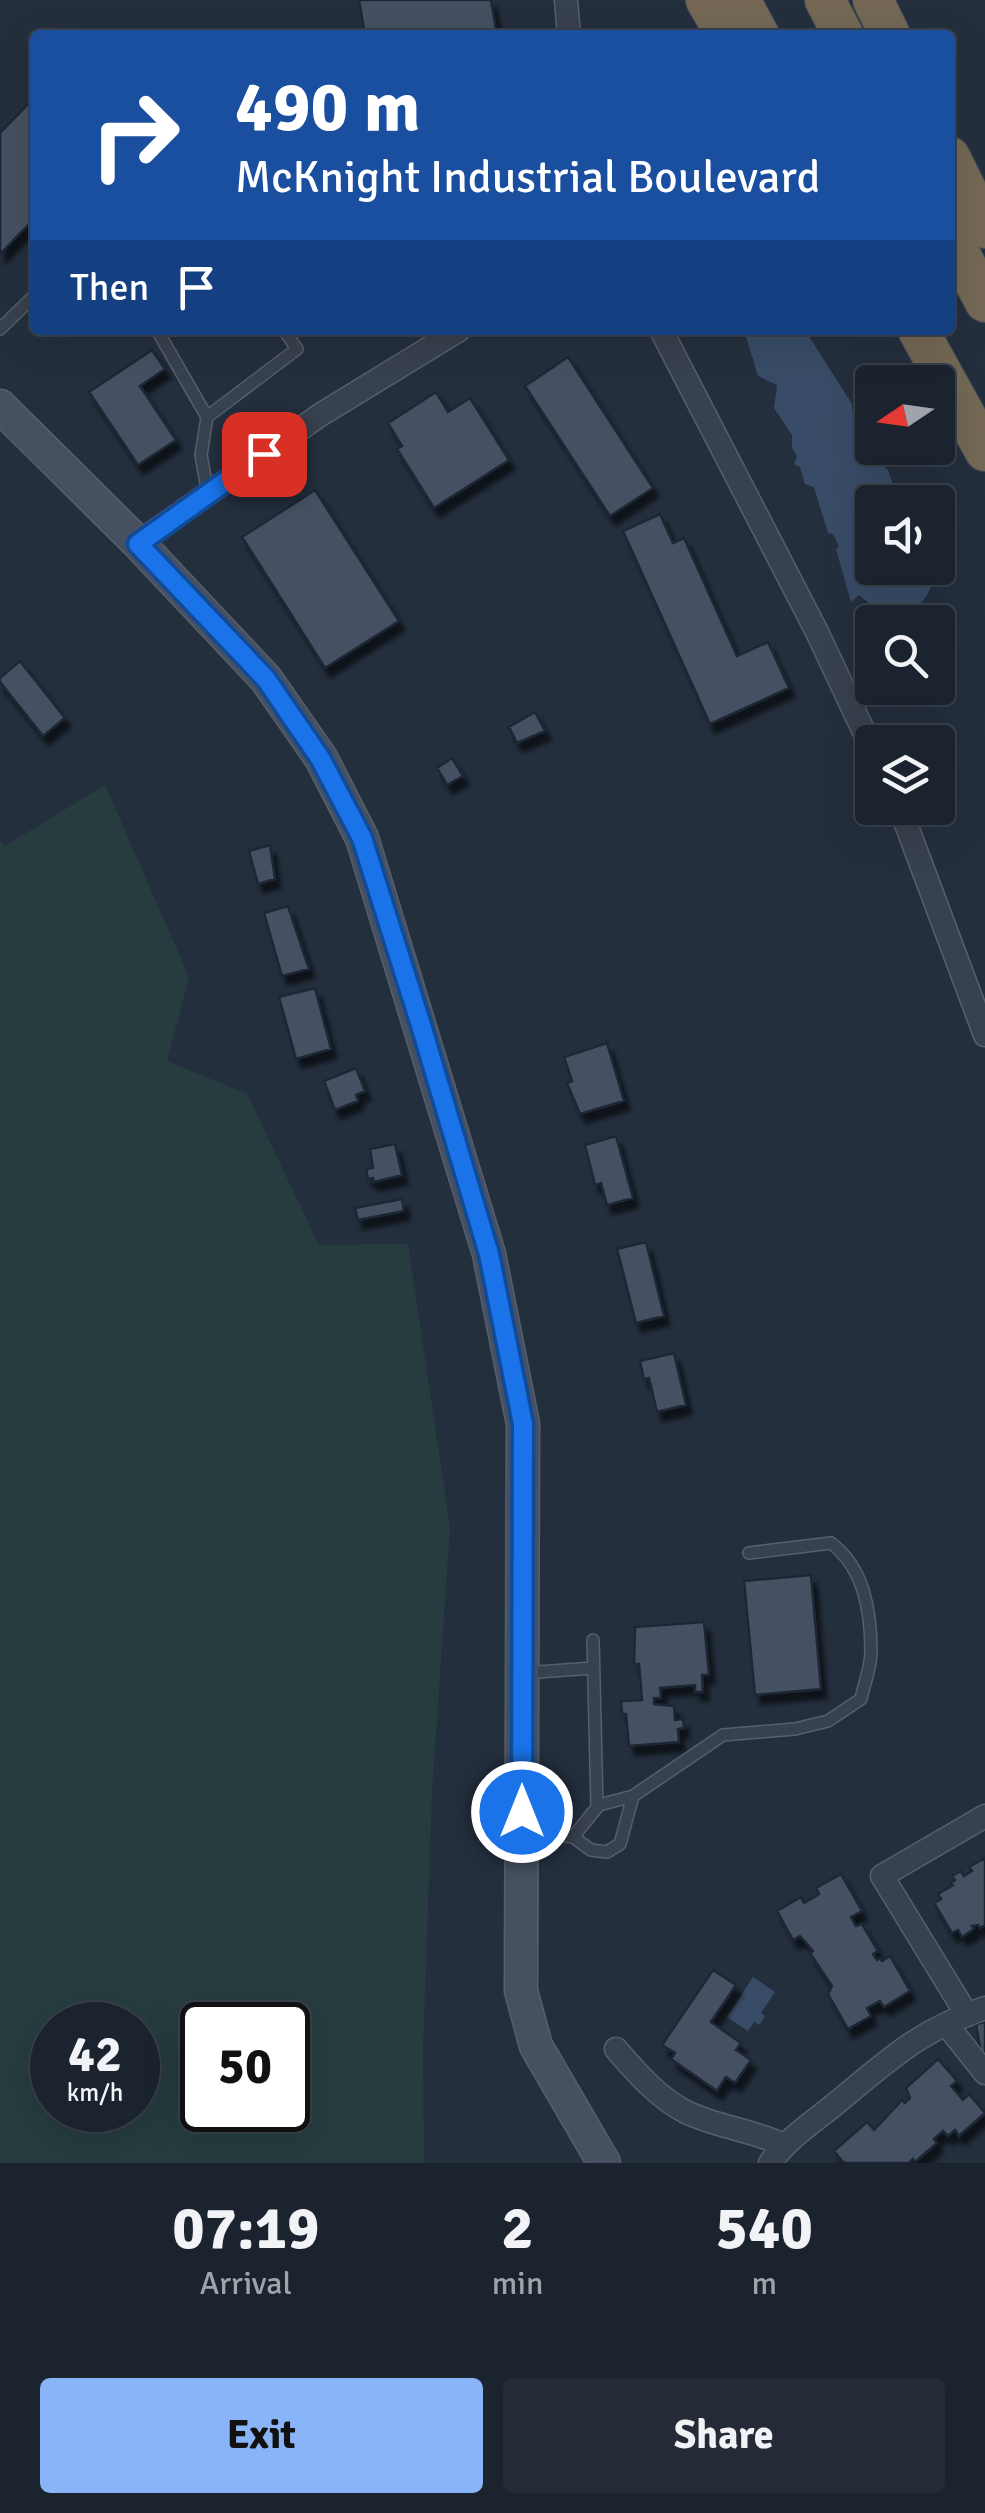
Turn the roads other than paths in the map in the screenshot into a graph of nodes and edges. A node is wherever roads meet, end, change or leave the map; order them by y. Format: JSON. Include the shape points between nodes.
{"nodes":[{"id":1,"x":566,"y":0,"type":"edge"},
{"id":2,"x":706,"y":0,"type":"edge"},
{"id":3,"x":740,"y":0,"type":"edge"},
{"id":4,"x":824,"y":0,"type":"edge"},
{"id":5,"x":874,"y":0,"type":"edge"},
{"id":6,"x":569,"y":30,"type":"edge"},
{"id":7,"x":723,"y":30,"type":"edge"},
{"id":8,"x":756,"y":30,"type":"edge"},
{"id":9,"x":840,"y":30,"type":"edge"},
{"id":10,"x":888,"y":30,"type":"edge"},
{"id":11,"x":955,"y":167,"type":"edge"},
{"id":12,"x":985,"y":228,"type":"edge"},
{"id":13,"x":955,"y":245,"type":"edge"},
{"id":14,"x":30,"y":299,"type":"edge"},
{"id":15,"x":985,"y":302,"type":"edge"},
{"id":16,"x":0,"y":329,"type":"edge"},
{"id":17,"x":160,"y":335,"type":"edge"},
{"id":18,"x":287,"y":335,"type":"edge"},
{"id":19,"x":450,"y":335,"type":"edge"},
{"id":20,"x":664,"y":335,"type":"edge"},
{"id":21,"x":893,"y":335,"type":"edge"},
{"id":22,"x":921,"y":335,"type":"edge"},
{"id":23,"x":910,"y":365,"type":"edge"},
{"id":24,"x":0,"y":406,"type":"edge"},
{"id":25,"x":207,"y":417,"type":"junction"},
{"id":26,"x":955,"y":428,"type":"edge"},
{"id":27,"x":985,"y":452,"type":"edge"},
{"id":28,"x":208,"y":494,"type":"junction"},
{"id":29,"x":138,"y":544,"type":"junction"},
{"id":30,"x":861,"y":725,"type":"edge"},
{"id":31,"x":906,"y":825,"type":"edge"},
{"id":32,"x":985,"y":1035,"type":"edge"},
{"id":33,"x":749,"y":1553,"type":"dead end"},
{"id":34,"x":593,"y":1640,"type":"dead end"},
{"id":35,"x":594,"y":1668,"type":"junction"},
{"id":36,"x":522,"y":1673,"type":"junction"},
{"id":37,"x":633,"y":1796,"type":"junction"},
{"id":38,"x":596,"y":1807,"type":"junction"},
{"id":39,"x":985,"y":1816,"type":"edge"},
{"id":40,"x":522,"y":1831,"type":"junction"},
{"id":41,"x":573,"y":1837,"type":"junction"},
{"id":42,"x":966,"y":2016,"type":"edge"},
{"id":43,"x":616,"y":2049,"type":"dead end"},
{"id":44,"x":985,"y":2074,"type":"edge"},
{"id":45,"x":598,"y":2154,"type":"edge"},
{"id":46,"x":773,"y":2158,"type":"edge"},
{"id":47,"x":634,"y":2163,"type":"edge"}],
"edges":[{"from":1,"to":6,"type":"street"},
{"from":2,"to":7,"type":"highway"},
{"from":3,"to":8,"type":"highway"},
{"from":4,"to":9,"type":"highway"},
{"from":5,"to":10,"type":"highway"},
{"from":11,"to":12,"type":"highway"},
{"from":13,"to":15,"type":"highway"},
{"from":14,"to":16,"type":"lane"},
{"from":17,"to":25,"type":"lane"},
{"from":18,"to":25,"type":"lane","via":[[296,349]]},
{"from":19,"to":28,"type":"street","via":[[320,414]]},
{"from":20,"to":30,"type":"street"},
{"from":21,"to":23,"type":"highway"},
{"from":22,"to":27,"type":"highway"},
{"from":24,"to":29,"type":"main road"},
{"from":25,"to":28,"type":"lane","via":[[201,455]]},
{"from":26,"to":27,"type":"highway"},
{"from":28,"to":29,"type":"street"},
{"from":29,"to":36,"type":"main road","via":[[266,679],[320,758],[362,838],[489,1254],[523,1424]]},
{"from":31,"to":32,"type":"street"},
{"from":33,"to":37,"type":"lane","via":[[831,1542],[847,1554],[863,1582],[872,1655],[860,1699],[828,1722],[723,1734]]},
{"from":34,"to":35,"type":"lane"},
{"from":35,"to":36,"type":"lane"},
{"from":35,"to":38,"type":"lane"},
{"from":36,"to":40,"type":"main road"},
{"from":37,"to":38,"type":"lane"},
{"from":37,"to":41,"type":"lane","via":[[620,1844],[607,1852],[590,1850]]},
{"from":38,"to":41,"type":"lane"},
{"from":39,"to":42,"type":"street","via":[[882,1876]]},
{"from":40,"to":41,"type":"lane"},
{"from":40,"to":45,"type":"main road","via":[[520,1991],[536,2046]]},
{"from":42,"to":44,"type":"street"},
{"from":42,"to":46,"type":"street","via":[[923,2034],[880,2064]]},
{"from":43,"to":46,"type":"street","via":[[685,2112],[762,2134]]},
{"from":45,"to":47,"type":"main road"}]}
